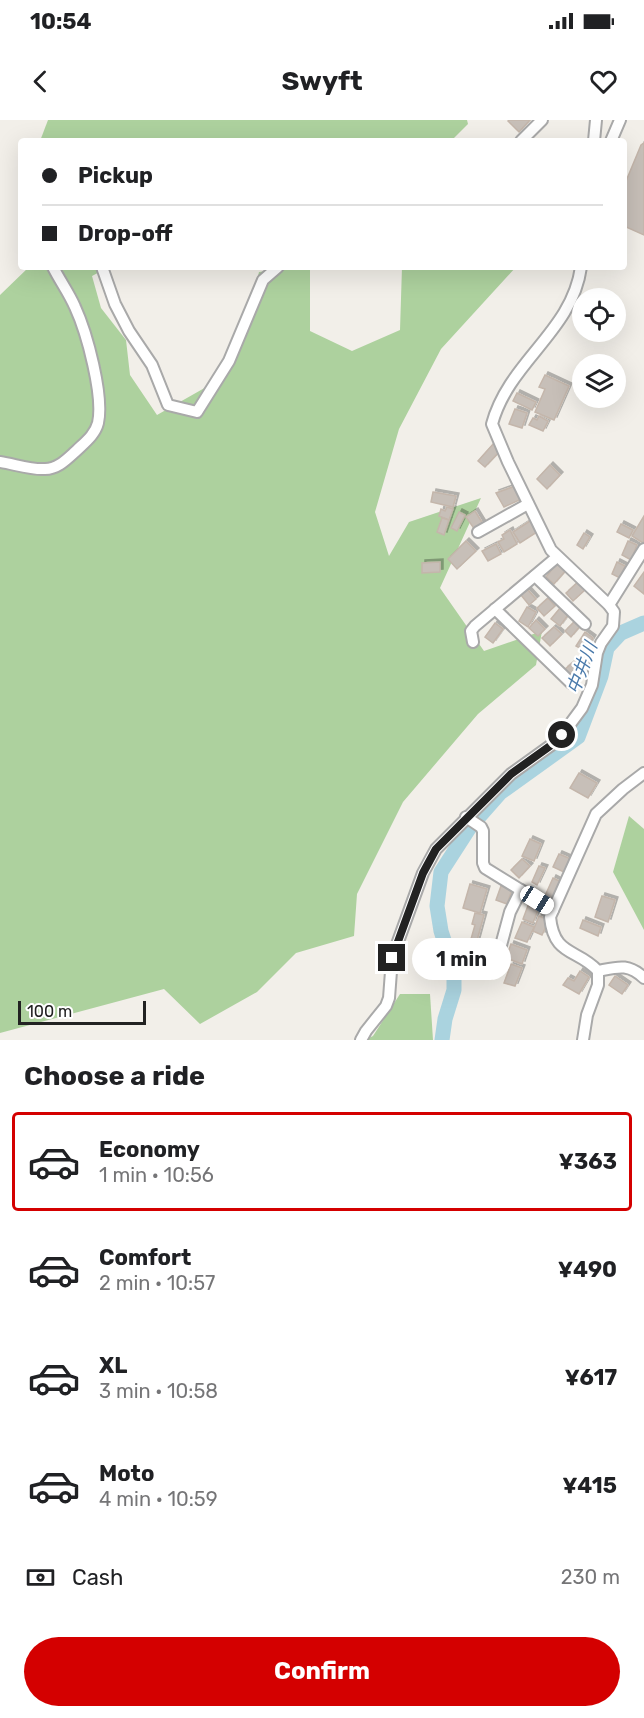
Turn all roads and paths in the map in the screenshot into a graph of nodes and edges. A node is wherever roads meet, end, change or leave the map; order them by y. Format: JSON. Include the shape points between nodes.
{"nodes":[{"id":1,"x":542,"y":120,"type":"edge"},
{"id":2,"x":596,"y":120,"type":"edge"},
{"id":3,"x":620,"y":120,"type":"edge"},
{"id":4,"x":524,"y":138,"type":"edge"},
{"id":5,"x":594,"y":138,"type":"edge"},
{"id":6,"x":612,"y":138,"type":"edge"},
{"id":7,"x":55,"y":270,"type":"edge"},
{"id":8,"x":103,"y":270,"type":"edge"},
{"id":9,"x":274,"y":270,"type":"edge"},
{"id":10,"x":580,"y":270,"type":"edge"},
{"id":11,"x":0,"y":462,"type":"edge"},
{"id":12,"x":528,"y":504,"type":"junction"},
{"id":13,"x":478,"y":532,"type":"dead end"},
{"id":14,"x":644,"y":549,"type":"edge"},
{"id":15,"x":557,"y":557,"type":"junction"},
{"id":16,"x":535,"y":576,"type":"junction"},
{"id":17,"x":609,"y":605,"type":"junction"},
{"id":18,"x":495,"y":609,"type":"junction"},
{"id":19,"x":585,"y":624,"type":"dead end"},
{"id":20,"x":473,"y":642,"type":"dead end"},
{"id":21,"x":572,"y":683,"type":"dead end"},
{"id":22,"x":644,"y":773,"type":"edge"},
{"id":23,"x":468,"y":818,"type":"junction"},
{"id":24,"x":522,"y":890,"type":"junction"},
{"id":25,"x":553,"y":910,"type":"junction"},
{"id":26,"x":497,"y":960,"type":"dead end"},
{"id":27,"x":598,"y":970,"type":"junction"},
{"id":28,"x":644,"y":978,"type":"edge"},
{"id":29,"x":361,"y":1040,"type":"edge"},
{"id":30,"x":583,"y":1040,"type":"edge"}],
"edges":[{"from":1,"to":4,"type":"street"},
{"from":2,"to":5,"type":"street"},
{"from":3,"to":6,"type":"street"},
{"from":7,"to":11,"type":"street","via":[[83,328],[97,385],[98,423],[92,436],[52,468],[43,470]]},
{"from":8,"to":9,"type":"street","via":[[115,304],[152,365],[168,405],[197,412],[229,361],[262,280]]},
{"from":10,"to":12,"type":"street","via":[[569,305],[512,379],[492,424]]},
{"from":12,"to":13,"type":"street"},
{"from":12,"to":15,"type":"street"},
{"from":14,"to":17,"type":"street"},
{"from":15,"to":16,"type":"street"},
{"from":15,"to":17,"type":"street"},
{"from":16,"to":18,"type":"street"},
{"from":16,"to":19,"type":"street"},
{"from":17,"to":23,"type":"street","via":[[614,612],[613,626],[597,653],[592,685],[582,708],[562,735],[511,774]]},
{"from":18,"to":20,"type":"street","via":[[471,631]]},
{"from":18,"to":21,"type":"street"},
{"from":22,"to":25,"type":"street","via":[[597,814]]},
{"from":23,"to":24,"type":"street","via":[[481,827],[486,868]]},
{"from":23,"to":29,"type":"street","via":[[436,849],[423,873],[392,958],[389,998]]},
{"from":24,"to":25,"type":"street"},
{"from":24,"to":26,"type":"street","via":[[510,912]]},
{"from":25,"to":27,"type":"street","via":[[550,917],[555,939]]},
{"from":27,"to":28,"type":"street","via":[[628,967]]},
{"from":27,"to":30,"type":"street","via":[[598,985]]}]}
